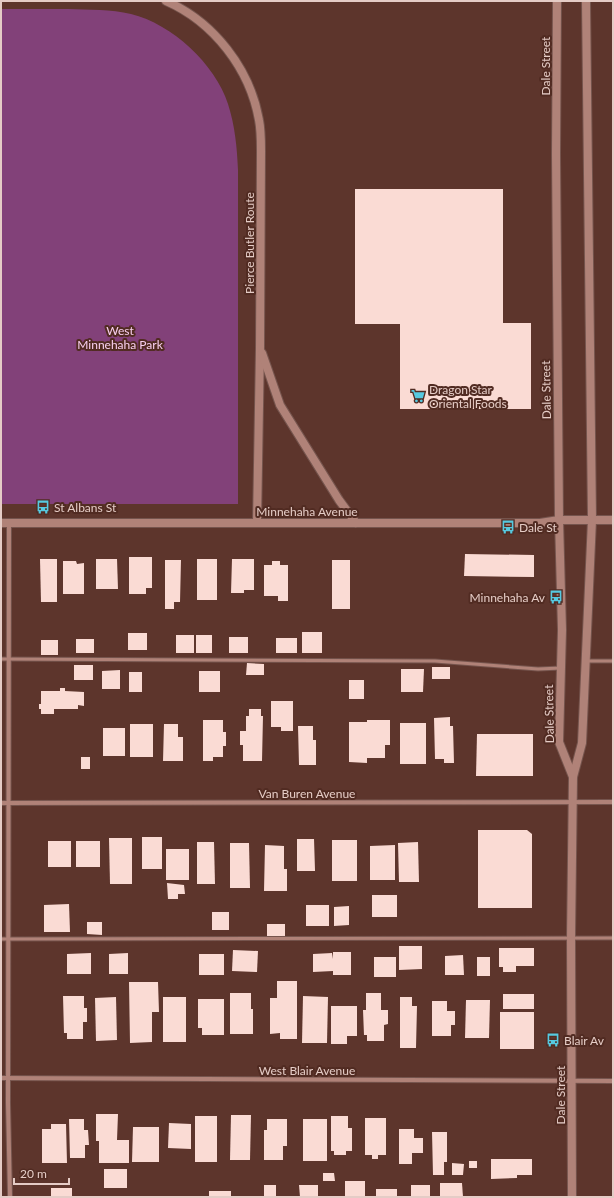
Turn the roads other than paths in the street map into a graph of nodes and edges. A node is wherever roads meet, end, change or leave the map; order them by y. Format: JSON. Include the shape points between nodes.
{"nodes":[{"id":1,"x":166,"y":1,"type":"edge"},
{"id":2,"x":557,"y":1,"type":"edge"},
{"id":3,"x":586,"y":1,"type":"edge"},
{"id":4,"x":260,"y":348,"type":"junction"},
{"id":5,"x":559,"y":520,"type":"junction"},
{"id":6,"x":592,"y":520,"type":"junction"},
{"id":7,"x":613,"y":520,"type":"edge"},
{"id":8,"x":257,"y":522,"type":"junction"},
{"id":9,"x":5,"y":523,"type":"edge"},
{"id":10,"x":356,"y":523,"type":"junction"},
{"id":11,"x":1,"y":659,"type":"edge"},
{"id":12,"x":8,"y":659,"type":"junction"},
{"id":13,"x":586,"y":661,"type":"junction"},
{"id":14,"x":613,"y":661,"type":"edge"},
{"id":15,"x":561,"y":668,"type":"junction"},
{"id":16,"x":573,"y":777,"type":"junction"},
{"id":17,"x":613,"y":802,"type":"edge"},
{"id":18,"x":1,"y":803,"type":"edge"},
{"id":19,"x":8,"y":803,"type":"junction"},
{"id":20,"x":572,"y":803,"type":"junction"},
{"id":21,"x":571,"y":938,"type":"junction"},
{"id":22,"x":613,"y":938,"type":"edge"},
{"id":23,"x":1,"y":939,"type":"edge"},
{"id":24,"x":8,"y":939,"type":"junction"},
{"id":25,"x":1,"y":1078,"type":"edge"},
{"id":26,"x":8,"y":1078,"type":"junction"},
{"id":27,"x":572,"y":1081,"type":"junction"},
{"id":28,"x":613,"y":1081,"type":"edge"},
{"id":29,"x":10,"y":1197,"type":"edge"},
{"id":30,"x":572,"y":1197,"type":"edge"}],
"edges":[{"from":1,"to":4,"type":"main road","name":"Pierce Butler Route","via":[[208,28],[226,47],[239,64],[252,94],[259,120],[262,151]]},
{"from":2,"to":5,"type":"main road","name":"Dale Street"},
{"from":3,"to":6,"type":"main road","name":"Dale Street"},
{"from":4,"to":8,"type":"main road","name":"Pierce Butler Route"},
{"from":4,"to":10,"type":"main road","via":[[280,405],[338,500]]},
{"from":5,"to":6,"type":"main road","name":"Minnehaha Avenue"},
{"from":5,"to":10,"type":"main road","name":"Minnehaha Avenue","via":[[540,524]]},
{"from":5,"to":15,"type":"main road","name":"Dale Street"},
{"from":6,"to":7,"type":"main road","name":"Minnehaha Avenue"},
{"from":6,"to":13,"type":"main road","name":"Dale Street"},
{"from":8,"to":9,"type":"main road","name":"Minnehaha Avenue"},
{"from":8,"to":10,"type":"main road","name":"Minnehaha Avenue"},
{"from":9,"to":12,"type":"street"},
{"from":11,"to":12,"type":"lane"},
{"from":12,"to":15,"type":"lane","via":[[434,661],[538,669]]},
{"from":12,"to":19,"type":"street"},
{"from":13,"to":14,"type":"lane"},
{"from":13,"to":16,"type":"main road","name":"Dale Street","via":[[582,743]]},
{"from":15,"to":16,"type":"main road","name":"Dale Street","via":[[559,742]]},
{"from":16,"to":20,"type":"main road","name":"Dale Street"},
{"from":17,"to":20,"type":"street","name":"Van Buren Avenue"},
{"from":18,"to":19,"type":"street","name":"Van Buren Avenue"},
{"from":19,"to":20,"type":"street","name":"Van Buren Avenue"},
{"from":19,"to":24,"type":"street"},
{"from":20,"to":21,"type":"main road","name":"Dale Street"},
{"from":21,"to":22,"type":"lane"},
{"from":21,"to":24,"type":"lane"},
{"from":21,"to":27,"type":"main road","name":"Dale Street"},
{"from":23,"to":24,"type":"lane"},
{"from":24,"to":26,"type":"street"},
{"from":25,"to":26,"type":"street","name":"West Blair Avenue"},
{"from":26,"to":27,"type":"street","name":"West Blair Avenue"},
{"from":26,"to":29,"type":"street"},
{"from":27,"to":28,"type":"street","name":"West Blair Avenue"},
{"from":27,"to":30,"type":"main road","name":"Dale Street"}]}
